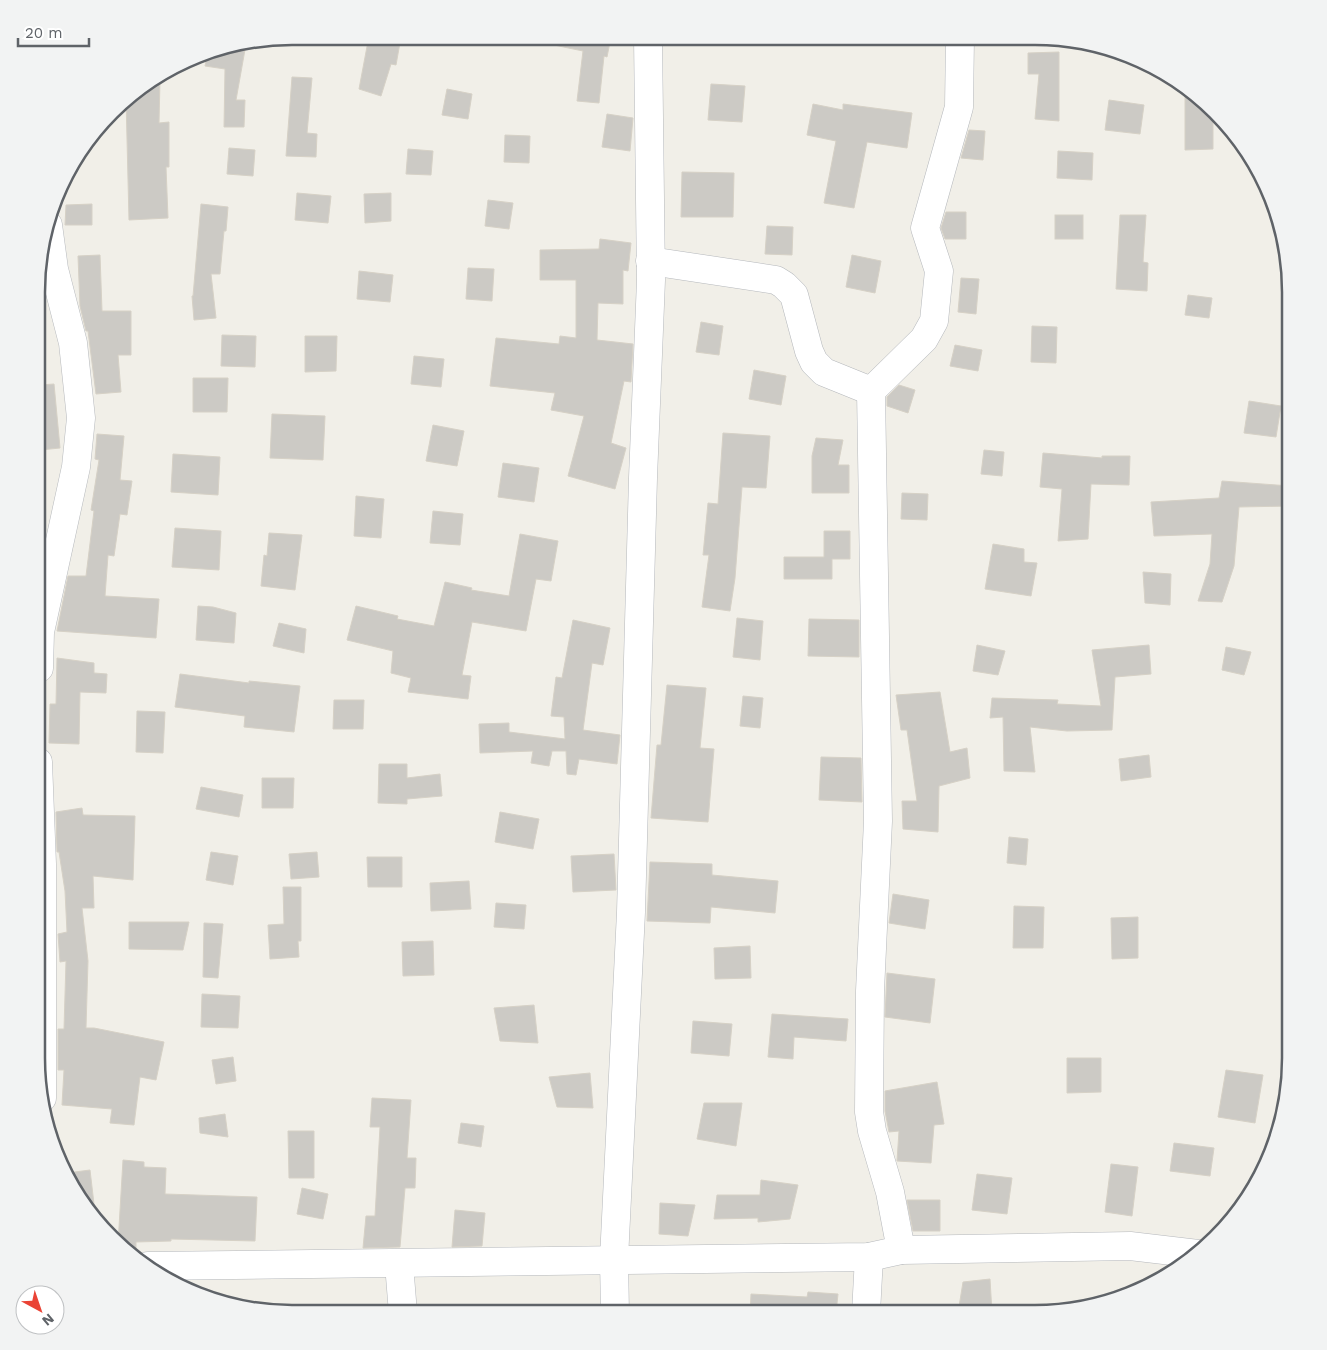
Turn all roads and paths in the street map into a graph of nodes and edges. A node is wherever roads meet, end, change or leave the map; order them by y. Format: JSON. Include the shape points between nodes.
{"nodes":[{"id":1,"x":648,"y":45,"type":"edge"},
{"id":2,"x":960,"y":45,"type":"edge"},
{"id":3,"x":50,"y":242,"type":"edge"},
{"id":4,"x":650,"y":261,"type":"junction"},
{"id":5,"x":871,"y":391,"type":"junction"},
{"id":6,"x":45,"y":609,"type":"edge"},
{"id":7,"x":901,"y":1250,"type":"junction"},
{"id":8,"x":1187,"y":1253,"type":"edge"},
{"id":9,"x":869,"y":1257,"type":"junction"},
{"id":10,"x":614,"y":1259,"type":"junction"},
{"id":11,"x":400,"y":1264,"type":"junction"},
{"id":12,"x":160,"y":1266,"type":"edge"},
{"id":13,"x":403,"y":1305,"type":"edge"},
{"id":14,"x":615,"y":1305,"type":"edge"},
{"id":15,"x":866,"y":1305,"type":"edge"}],
"edges":[{"from":1,"to":4,"type":"street"},
{"from":2,"to":5,"type":"street","via":[[958,107],[925,228],[939,271],[934,321],[924,339]]},
{"from":3,"to":6,"type":"street","via":[[73,343],[81,418],[76,467]]},
{"from":4,"to":5,"type":"street","via":[[776,280],[794,295],[814,362],[824,372]]},
{"from":4,"to":10,"type":"street","via":[[631,912]]},
{"from":5,"to":7,"type":"street","via":[[878,821],[870,991],[869,1112]]},
{"from":7,"to":8,"type":"street","via":[[1130,1246]]},
{"from":7,"to":9,"type":"street"},
{"from":9,"to":10,"type":"street"},
{"from":9,"to":15,"type":"street"},
{"from":10,"to":11,"type":"street"},
{"from":10,"to":14,"type":"street"},
{"from":11,"to":12,"type":"street"},
{"from":11,"to":13,"type":"street"}]}
